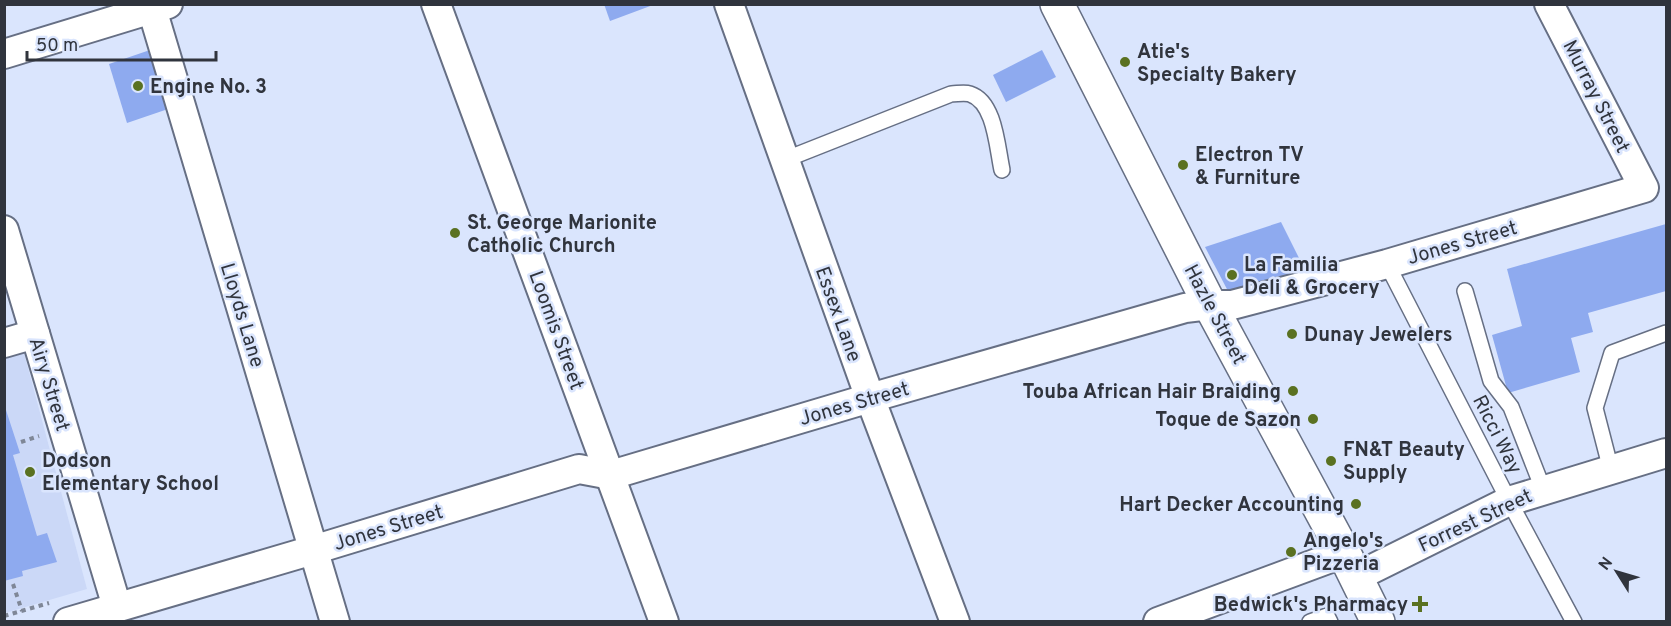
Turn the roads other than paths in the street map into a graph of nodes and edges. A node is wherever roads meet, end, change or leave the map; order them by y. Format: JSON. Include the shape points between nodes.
{"nodes":[{"id":1,"x":436,"y":4,"type":"edge"},
{"id":2,"x":729,"y":4,"type":"edge"},
{"id":3,"x":1057,"y":4,"type":"edge"},
{"id":4,"x":1549,"y":4,"type":"edge"},
{"id":5,"x":160,"y":7,"type":"edge"},
{"id":6,"x":4,"y":54,"type":"edge"},
{"id":7,"x":784,"y":160,"type":"junction"},
{"id":8,"x":1002,"y":170,"type":"dead end"},
{"id":9,"x":1644,"y":188,"type":"joint"},
{"id":10,"x":4,"y":230,"type":"edge"},
{"id":11,"x":1387,"y":264,"type":"junction"},
{"id":12,"x":1465,"y":291,"type":"dead end"},
{"id":13,"x":1210,"y":305,"type":"junction"},
{"id":14,"x":1666,"y":333,"type":"edge"},
{"id":15,"x":35,"y":334,"type":"junction"},
{"id":16,"x":4,"y":343,"type":"edge"},
{"id":17,"x":870,"y":398,"type":"junction"},
{"id":18,"x":1666,"y":453,"type":"edge"},
{"id":19,"x":1611,"y":470,"type":"junction"},
{"id":20,"x":611,"y":475,"type":"junction"},
{"id":21,"x":1543,"y":489,"type":"junction"},
{"id":22,"x":1509,"y":501,"type":"junction"},
{"id":23,"x":314,"y":550,"type":"junction"},
{"id":24,"x":1350,"y":565,"type":"junction"},
{"id":25,"x":117,"y":607,"type":"junction"},
{"id":26,"x":1172,"y":619,"type":"edge"},
{"id":27,"x":68,"y":621,"type":"edge"},
{"id":28,"x":335,"y":621,"type":"edge"},
{"id":29,"x":664,"y":621,"type":"edge"},
{"id":30,"x":955,"y":621,"type":"edge"},
{"id":31,"x":1310,"y":621,"type":"edge"},
{"id":32,"x":1329,"y":621,"type":"edge"},
{"id":33,"x":1378,"y":621,"type":"edge"},
{"id":34,"x":1574,"y":621,"type":"edge"}],
"edges":[{"from":1,"to":20,"type":"street","name":"Loomis Street"},
{"from":2,"to":7,"type":"street","name":"Essex Lane"},
{"from":3,"to":13,"type":"main road","name":"Hazle Street"},
{"from":4,"to":9,"type":"street","name":"Murray Street"},
{"from":5,"to":6,"type":"street"},
{"from":5,"to":23,"type":"street","name":"Lloyds Lane"},
{"from":7,"to":8,"type":"lane","via":[[951,94],[968,93],[981,99],[990,113]]},
{"from":7,"to":17,"type":"street","name":"Essex Lane"},
{"from":9,"to":11,"type":"street","name":"Jones Street"},
{"from":10,"to":15,"type":"street","name":"Airy Street"},
{"from":11,"to":13,"type":"street","name":"Jones Street","via":[[1233,305]]},
{"from":11,"to":22,"type":"lane","name":"Ricci Way"},
{"from":12,"to":21,"type":"lane","via":[[1491,381],[1511,407]]},
{"from":13,"to":17,"type":"street","name":"Jones Street","via":[[1185,308]]},
{"from":13,"to":24,"type":"main road","name":"Hazle Street"},
{"from":14,"to":19,"type":"lane","via":[[1612,353],[1595,408]]},
{"from":15,"to":16,"type":"street"},
{"from":15,"to":25,"type":"street","name":"Airy Street"},
{"from":17,"to":20,"type":"street","name":"Jones Street"},
{"from":17,"to":30,"type":"street","name":"Essex Lane"},
{"from":18,"to":19,"type":"street","name":"Forrest Street"},
{"from":19,"to":21,"type":"street","name":"Forrest Street"},
{"from":20,"to":23,"type":"street","name":"Jones Street","via":[[579,469]]},
{"from":20,"to":29,"type":"street","name":"Loomis Street"},
{"from":21,"to":22,"type":"street","name":"Forrest Street"},
{"from":22,"to":24,"type":"street","name":"Forrest Street"},
{"from":22,"to":34,"type":"lane","name":"Ricci Way"},
{"from":23,"to":25,"type":"street","name":"Jones Street"},
{"from":23,"to":28,"type":"street","name":"Lloyds Lane"},
{"from":24,"to":26,"type":"street","name":"Forrest Street"},
{"from":24,"to":33,"type":"main road","name":"Hazle Street"},
{"from":25,"to":27,"type":"street","name":"Jones Street"},
{"from":31,"to":32,"type":"lane","via":[[1327,616]]}]}
